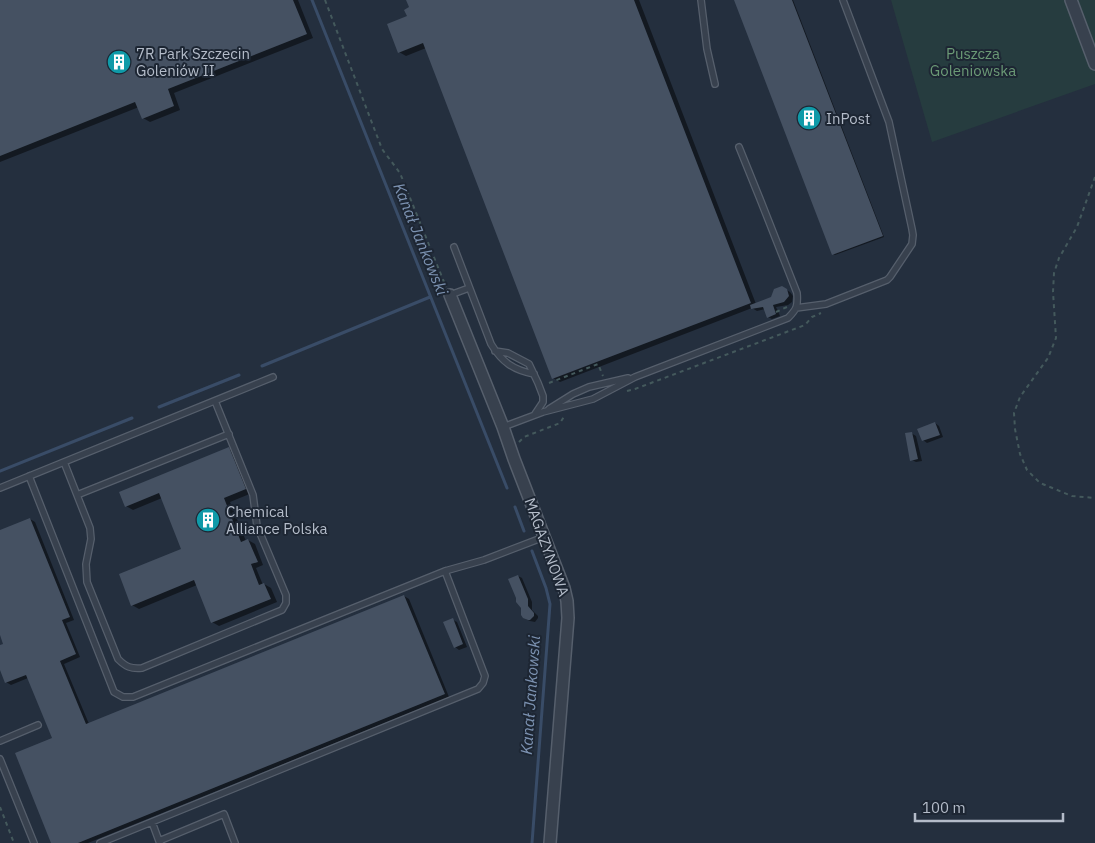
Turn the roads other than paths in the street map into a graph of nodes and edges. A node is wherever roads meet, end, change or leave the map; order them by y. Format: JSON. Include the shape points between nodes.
{"nodes":[{"id":1,"x":701,"y":0,"type":"edge"},
{"id":2,"x":843,"y":0,"type":"edge"},
{"id":3,"x":1071,"y":0,"type":"edge"},
{"id":4,"x":1095,"y":64,"type":"edge"},
{"id":5,"x":715,"y":84,"type":"dead end"},
{"id":6,"x":739,"y":147,"type":"dead end"},
{"id":7,"x":454,"y":247,"type":"dead end"},
{"id":8,"x":469,"y":288,"type":"junction"},
{"id":9,"x":450,"y":295,"type":"joint"},
{"id":10,"x":796,"y":308,"type":"junction"},
{"id":11,"x":495,"y":351,"type":"junction"},
{"id":12,"x":534,"y":374,"type":"junction"},
{"id":13,"x":273,"y":377,"type":"dead end"},
{"id":14,"x":635,"y":377,"type":"junction"},
{"id":15,"x":215,"y":401,"type":"junction"},
{"id":16,"x":543,"y":412,"type":"junction"},
{"id":17,"x":534,"y":415,"type":"junction"},
{"id":18,"x":503,"y":427,"type":"junction"},
{"id":19,"x":229,"y":434,"type":"junction"},
{"id":20,"x":64,"y":462,"type":"junction"},
{"id":21,"x":29,"y":476,"type":"junction"},
{"id":22,"x":0,"y":488,"type":"edge"},
{"id":23,"x":77,"y":495,"type":"junction"},
{"id":24,"x":544,"y":537,"type":"junction"},
{"id":25,"x":445,"y":571,"type":"junction"},
{"id":26,"x":38,"y":725,"type":"dead end"},
{"id":27,"x":0,"y":741,"type":"edge"},
{"id":28,"x":0,"y":759,"type":"edge"},
{"id":29,"x":152,"y":822,"type":"junction"},
{"id":30,"x":159,"y":842,"type":"edge"},
{"id":31,"x":34,"y":843,"type":"edge"},
{"id":32,"x":100,"y":843,"type":"edge"},
{"id":33,"x":235,"y":843,"type":"edge"},
{"id":34,"x":550,"y":843,"type":"edge"}],
"edges":[{"from":1,"to":5,"type":"lane"},
{"from":2,"to":10,"type":"lane","via":[[889,122],[913,238],[887,280],[819,305]]},
{"from":3,"to":4,"type":"street"},
{"from":6,"to":10,"type":"lane","via":[[797,293]]},
{"from":7,"to":8,"type":"lane"},
{"from":8,"to":9,"type":"lane"},
{"from":8,"to":11,"type":"lane"},
{"from":9,"to":18,"type":"street","name":"MAGAZYNOWA"},
{"from":10,"to":14,"type":"lane","via":[[788,318]]},
{"from":11,"to":12,"type":"lane","via":[[521,372]]},
{"from":11,"to":12,"type":"lane","via":[[508,353],[529,364]]},
{"from":12,"to":17,"type":"lane","via":[[543,402]]},
{"from":13,"to":15,"type":"lane"},
{"from":14,"to":16,"type":"lane","via":[[593,399]]},
{"from":14,"to":16,"type":"lane","via":[[589,387]]},
{"from":15,"to":19,"type":"lane"},
{"from":15,"to":20,"type":"lane"},
{"from":16,"to":17,"type":"lane"},
{"from":17,"to":18,"type":"lane"},
{"from":18,"to":24,"type":"street","name":"MAGAZYNOWA"},
{"from":19,"to":23,"type":"lane"},
{"from":19,"to":23,"type":"lane","via":[[253,494],[257,526],[286,595],[286,603],[282,610],[142,668],[132,668],[118,659],[87,582],[90,528]]},
{"from":20,"to":21,"type":"lane"},
{"from":20,"to":23,"type":"lane"},
{"from":21,"to":22,"type":"lane"},
{"from":21,"to":25,"type":"lane","via":[[114,692],[123,698],[133,697]]},
{"from":24,"to":25,"type":"lane"},
{"from":24,"to":34,"type":"street","name":"MAGAZYNOWA","via":[[564,588],[568,618]]},
{"from":25,"to":29,"type":"lane","via":[[485,676],[478,689]]},
{"from":26,"to":27,"type":"lane"},
{"from":28,"to":31,"type":"lane"},
{"from":29,"to":30,"type":"lane"},
{"from":29,"to":32,"type":"lane"},
{"from":30,"to":33,"type":"lane","via":[[224,814]]}]}
